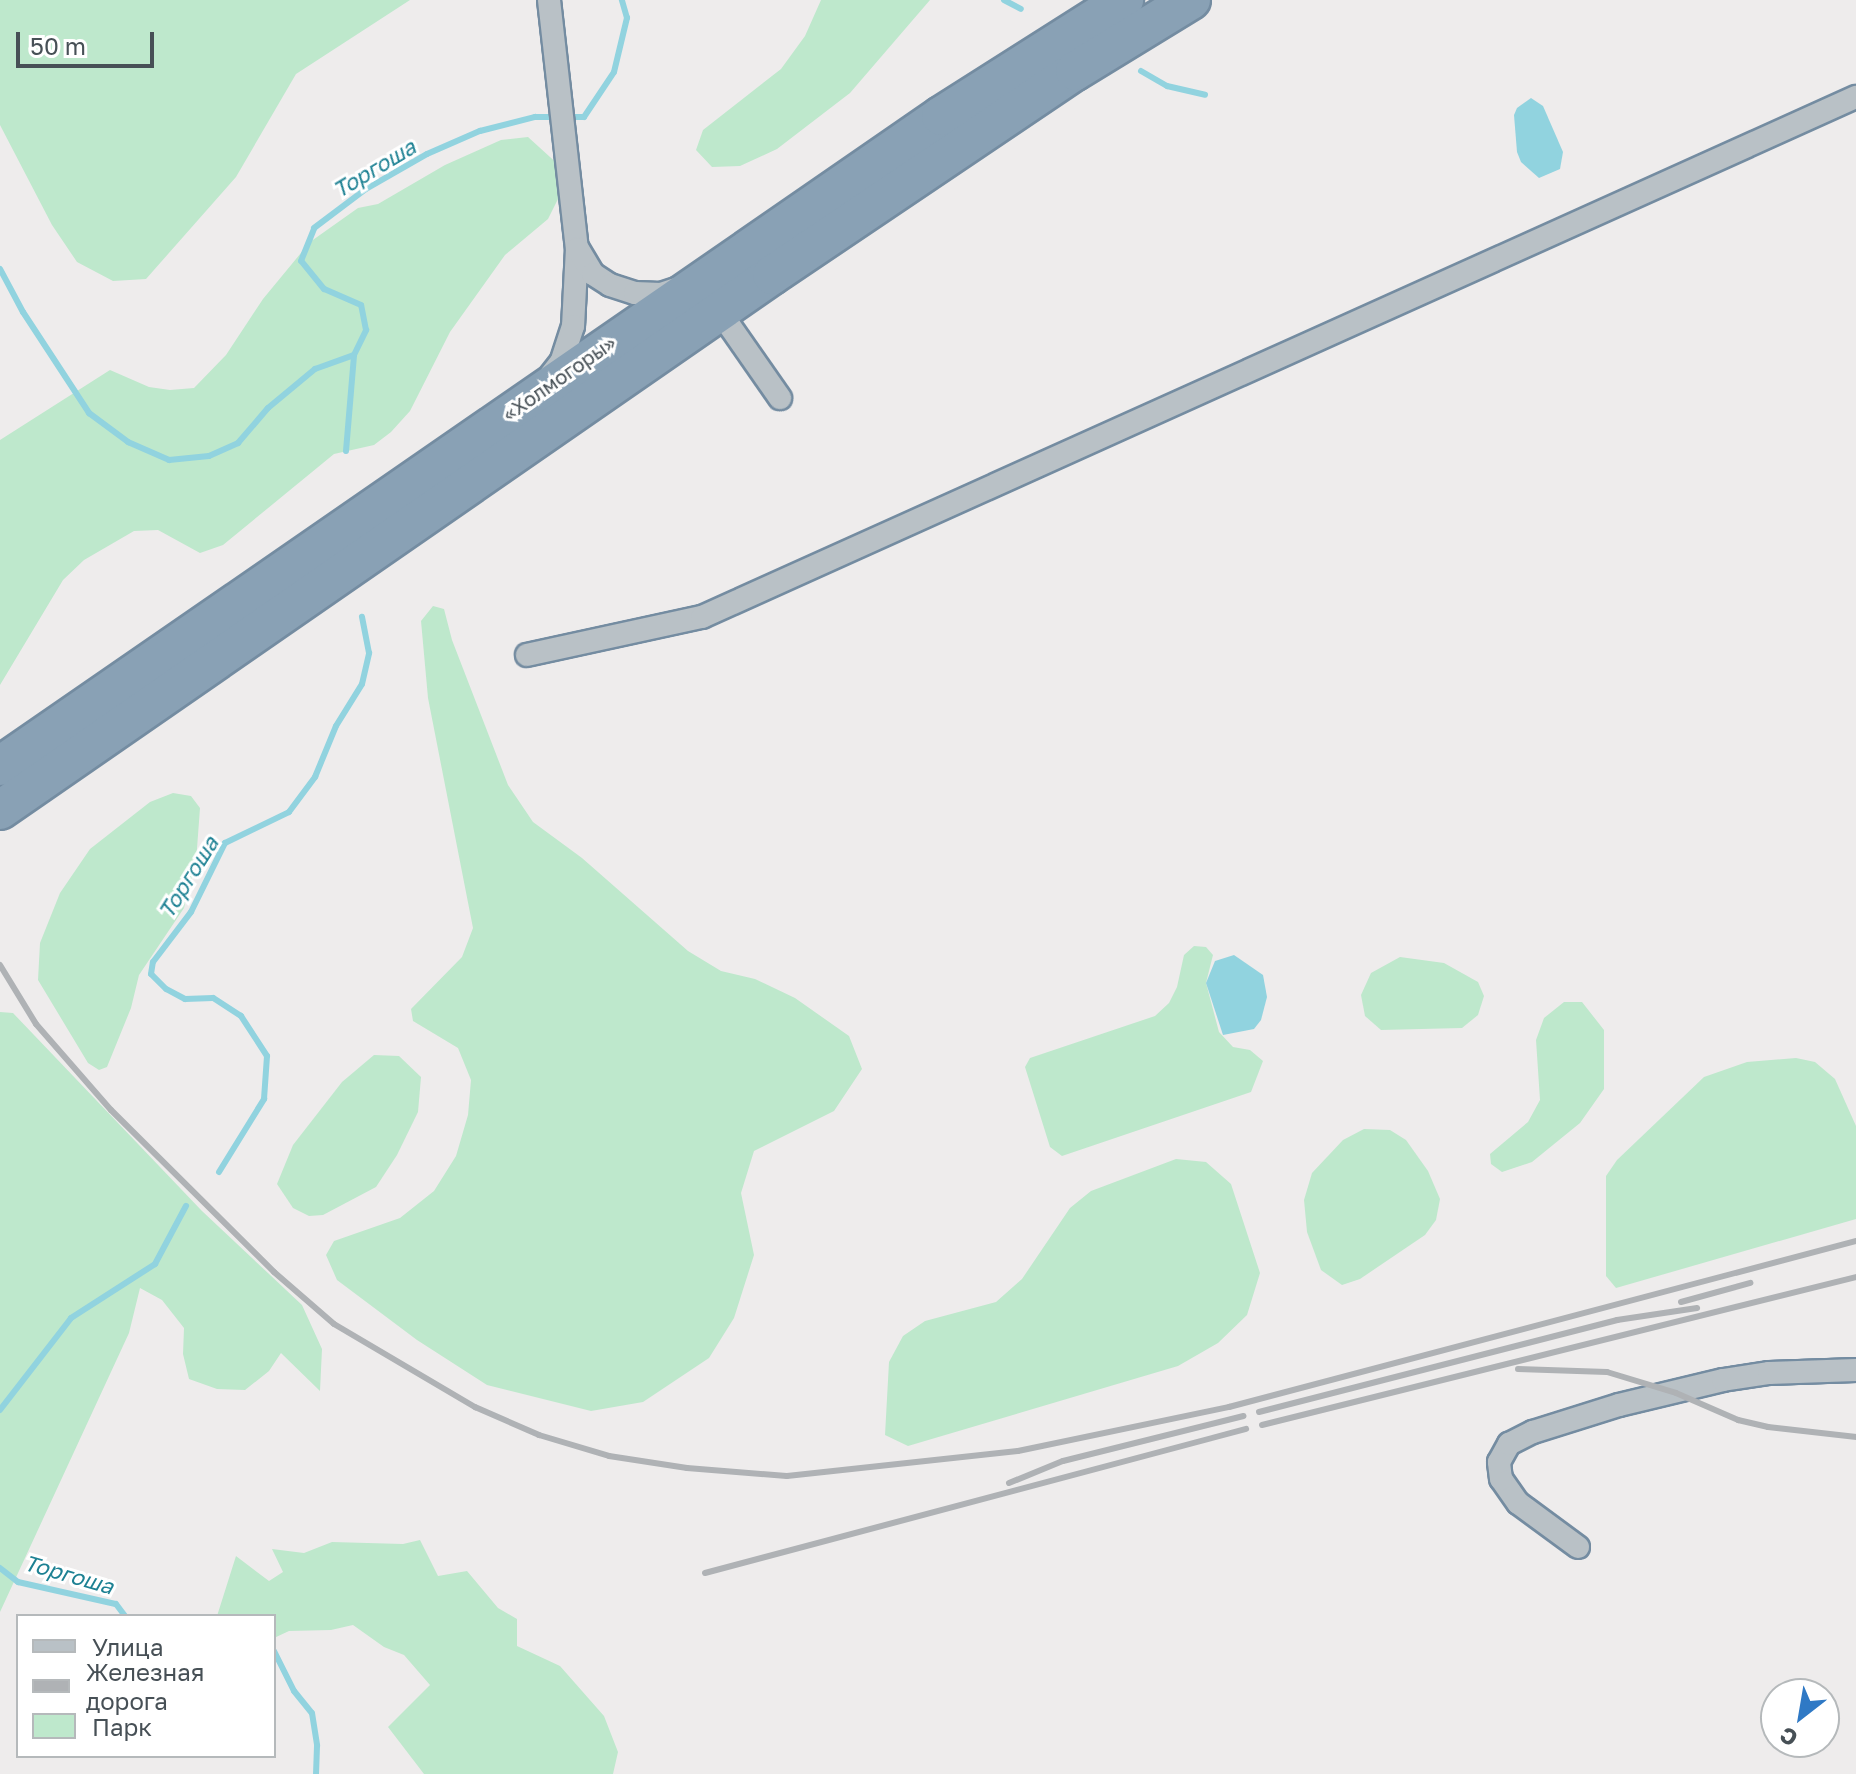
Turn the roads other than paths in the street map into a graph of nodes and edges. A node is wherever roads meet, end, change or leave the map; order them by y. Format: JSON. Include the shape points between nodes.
{"nodes":[{"id":1,"x":549,"y":0,"type":"edge"},
{"id":2,"x":1124,"y":0,"type":"edge"},
{"id":3,"x":1191,"y":0,"type":"edge"},
{"id":4,"x":1856,"y":97,"type":"edge"},
{"id":5,"x":577,"y":248,"type":"junction"},
{"id":6,"x":695,"y":284,"type":"junction"},
{"id":7,"x":720,"y":312,"type":"junction"},
{"id":8,"x":534,"y":396,"type":"junction"},
{"id":9,"x":780,"y":398,"type":"dead end"},
{"id":10,"x":527,"y":655,"type":"dead end"},
{"id":11,"x":0,"y":766,"type":"edge"},
{"id":12,"x":0,"y":810,"type":"edge"},
{"id":13,"x":1856,"y":1370,"type":"edge"},
{"id":14,"x":1578,"y":1547,"type":"dead end"}],
"edges":[{"from":1,"to":5,"type":"street"},
{"from":2,"to":6,"type":"highway","name":"«Холмогоры»","via":[[941,116]]},
{"from":3,"to":7,"type":"highway","name":"«Холмогоры»","via":[[1075,71]]},
{"from":4,"to":10,"type":"street","via":[[702,617]]},
{"from":5,"to":6,"type":"street","via":[[593,274],[635,293],[661,294]]},
{"from":5,"to":8,"type":"street","via":[[569,343]]},
{"from":6,"to":8,"type":"highway","name":"«Холмогоры»"},
{"from":7,"to":9,"type":"street"},
{"from":7,"to":12,"type":"highway","name":"«Холмогоры»"},
{"from":8,"to":11,"type":"highway","name":"«Холмогоры»"},
{"from":13,"to":14,"type":"street","via":[[1723,1380],[1619,1405],[1509,1444],[1499,1462],[1501,1479],[1518,1503]]}]}
